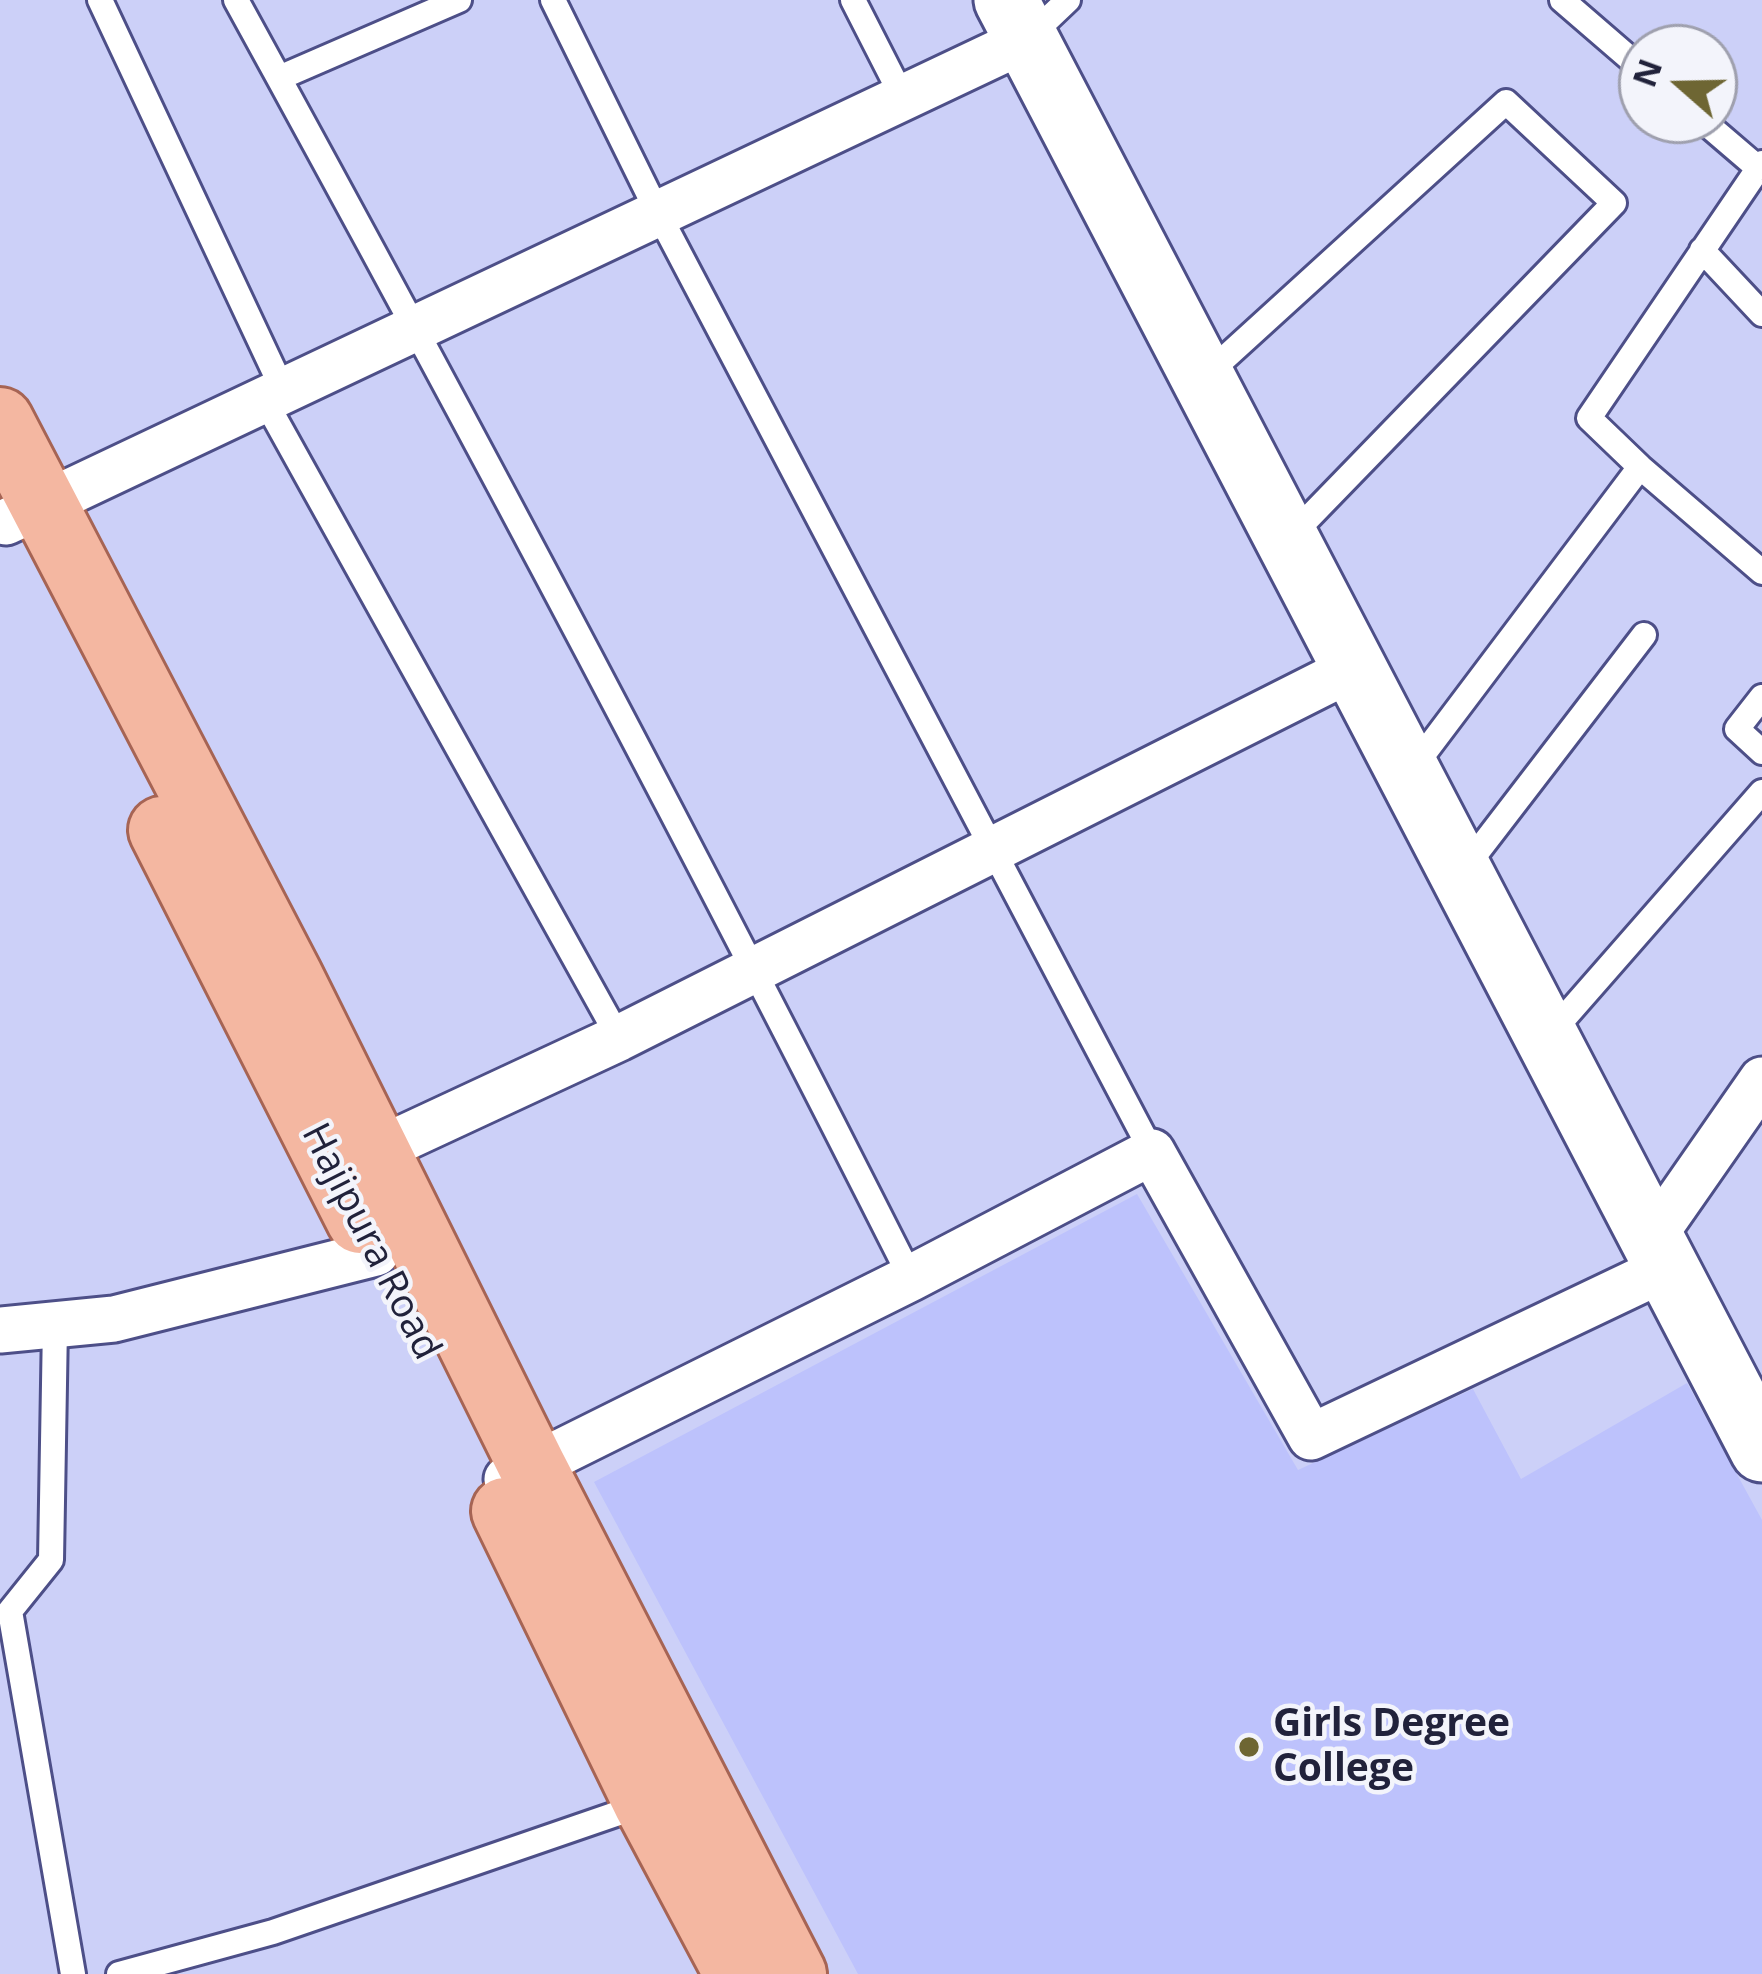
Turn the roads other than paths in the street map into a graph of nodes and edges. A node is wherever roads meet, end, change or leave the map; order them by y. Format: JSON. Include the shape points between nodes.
{"nodes":[{"id":1,"x":100,"y":0,"type":"edge"},
{"id":2,"x":236,"y":0,"type":"edge"},
{"id":3,"x":459,"y":0,"type":"edge"},
{"id":4,"x":553,"y":0,"type":"edge"},
{"id":5,"x":854,"y":0,"type":"edge"},
{"id":6,"x":1562,"y":0,"type":"edge"},
{"id":7,"x":1034,"y":13,"type":"edge"},
{"id":8,"x":1618,"y":48,"type":"edge"},
{"id":9,"x":279,"y":78,"type":"junction"},
{"id":10,"x":903,"y":98,"type":"junction"},
{"id":11,"x":1733,"y":144,"type":"edge"},
{"id":12,"x":1760,"y":165,"type":"edge"},
{"id":13,"x":658,"y":213,"type":"junction"},
{"id":14,"x":1702,"y":250,"type":"junction"},
{"id":15,"x":1762,"y":314,"type":"edge"},
{"id":16,"x":416,"y":327,"type":"junction"},
{"id":17,"x":1203,"y":379,"type":"junction"},
{"id":18,"x":273,"y":395,"type":"junction"},
{"id":19,"x":0,"y":422,"type":"edge"},
{"id":20,"x":1640,"y":467,"type":"junction"},
{"id":21,"x":16,"y":513,"type":"edge"},
{"id":22,"x":1286,"y":541,"type":"junction"},
{"id":23,"x":1762,"y":572,"type":"edge"},
{"id":24,"x":1644,"y":635,"type":"dead end"},
{"id":25,"x":1353,"y":668,"type":"junction"},
{"id":26,"x":1762,"y":697,"type":"edge"},
{"id":27,"x":1762,"y":752,"type":"edge"},
{"id":28,"x":1408,"y":775,"type":"junction"},
{"id":29,"x":1762,"y":792,"type":"edge"},
{"id":30,"x":993,"y":849,"type":"junction"},
{"id":31,"x":1460,"y":874,"type":"junction"},
{"id":32,"x":755,"y":969,"type":"junction"},
{"id":33,"x":619,"y":1038,"type":"junction"},
{"id":34,"x":1545,"y":1039,"type":"junction"},
{"id":35,"x":1762,"y":1080,"type":"edge"},
{"id":36,"x":376,"y":1150,"type":"junction"},
{"id":37,"x":1152,"y":1151,"type":"junction"},
{"id":38,"x":376,"y":1253,"type":"junction"},
{"id":39,"x":1657,"y":1255,"type":"junction"},
{"id":40,"x":910,"y":1278,"type":"junction"},
{"id":41,"x":55,"y":1325,"type":"junction"},
{"id":42,"x":0,"y":1330,"type":"edge"},
{"id":43,"x":1762,"y":1450,"type":"edge"},
{"id":44,"x":513,"y":1476,"type":"junction"},
{"id":45,"x":647,"y":1803,"type":"junction"},
{"id":46,"x":73,"y":1974,"type":"edge"},
{"id":47,"x":118,"y":1974,"type":"edge"},
{"id":48,"x":738,"y":1974,"type":"edge"},
{"id":49,"x":793,"y":1974,"type":"edge"}],
"edges":[{"from":1,"to":18,"type":"lane"},
{"from":2,"to":9,"type":"lane"},
{"from":3,"to":9,"type":"lane"},
{"from":4,"to":13,"type":"lane"},
{"from":5,"to":10,"type":"lane"},
{"from":6,"to":8,"type":"lane"},
{"from":7,"to":10,"type":"street"},
{"from":7,"to":17,"type":"street"},
{"from":9,"to":16,"type":"lane"},
{"from":10,"to":13,"type":"street"},
{"from":11,"to":12,"type":"lane"},
{"from":12,"to":14,"type":"lane"},
{"from":13,"to":16,"type":"street"},
{"from":13,"to":30,"type":"lane"},
{"from":14,"to":15,"type":"lane"},
{"from":14,"to":20,"type":"lane","via":[[1588,418]]},
{"from":16,"to":18,"type":"street"},
{"from":16,"to":32,"type":"lane"},
{"from":17,"to":22,"type":"street"},
{"from":17,"to":22,"type":"lane","via":[[1506,102],[1614,203]]},
{"from":18,"to":21,"type":"street"},
{"from":18,"to":33,"type":"lane"},
{"from":19,"to":21,"type":"main road"},
{"from":20,"to":23,"type":"lane"},
{"from":20,"to":28,"type":"lane"},
{"from":21,"to":36,"type":"main road","via":[[290,978]]},
{"from":21,"to":38,"type":"main road","name":"Hajipura Road"},
{"from":22,"to":25,"type":"street"},
{"from":24,"to":31,"type":"lane"},
{"from":25,"to":28,"type":"street"},
{"from":25,"to":30,"type":"street"},
{"from":26,"to":27,"type":"lane","via":[[1737,729]]},
{"from":28,"to":31,"type":"street"},
{"from":29,"to":34,"type":"lane"},
{"from":30,"to":32,"type":"street"},
{"from":30,"to":37,"type":"lane"},
{"from":31,"to":34,"type":"street"},
{"from":32,"to":33,"type":"street"},
{"from":32,"to":40,"type":"lane"},
{"from":33,"to":36,"type":"street"},
{"from":34,"to":39,"type":"street"},
{"from":35,"to":39,"type":"street"},
{"from":36,"to":44,"type":"main road"},
{"from":37,"to":39,"type":"street","via":[[1311,1438]]},
{"from":37,"to":40,"type":"street"},
{"from":38,"to":41,"type":"street","via":[[114,1319]]},
{"from":38,"to":44,"type":"main road","name":"Hajipura Road"},
{"from":39,"to":43,"type":"street"},
{"from":40,"to":44,"type":"street"},
{"from":41,"to":42,"type":"street"},
{"from":41,"to":46,"type":"lane","via":[[51,1560],[10,1611]]},
{"from":44,"to":45,"type":"main road","name":"Hajipura Road"},
{"from":44,"to":49,"type":"main road"},
{"from":45,"to":47,"type":"lane","via":[[272,1932]]},
{"from":45,"to":48,"type":"main road","name":"Hajipura Road"}]}
